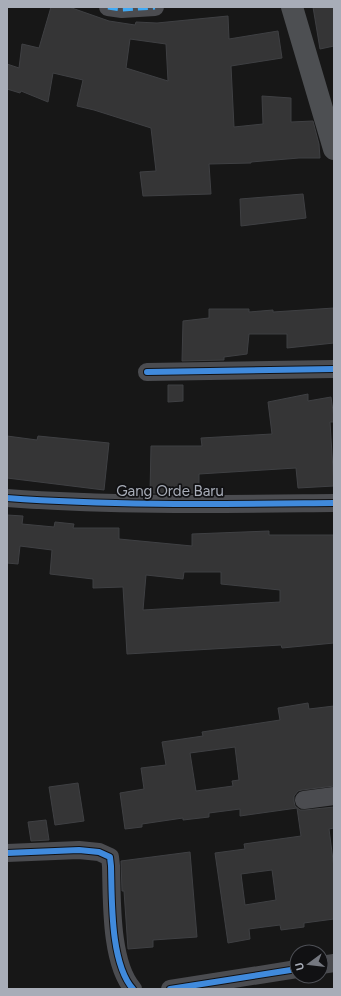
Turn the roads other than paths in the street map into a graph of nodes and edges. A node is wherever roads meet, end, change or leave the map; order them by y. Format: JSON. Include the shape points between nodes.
{"nodes":[{"id":1,"x":108,"y":7,"type":"edge"},
{"id":2,"x":154,"y":7,"type":"edge"},
{"id":3,"x":292,"y":7,"type":"edge"},
{"id":4,"x":334,"y":148,"type":"edge"},
{"id":5,"x":334,"y":369,"type":"edge"},
{"id":6,"x":147,"y":372,"type":"dead end"},
{"id":7,"x":7,"y":498,"type":"edge"},
{"id":8,"x":334,"y":503,"type":"edge"},
{"id":9,"x":334,"y":796,"type":"edge"},
{"id":10,"x":304,"y":800,"type":"dead end"},
{"id":11,"x":7,"y":853,"type":"edge"},
{"id":12,"x":289,"y":970,"type":"edge"},
{"id":13,"x":127,"y":988,"type":"edge"},
{"id":14,"x":170,"y":989,"type":"edge"}],
"edges":[{"from":1,"to":2,"type":"street"},
{"from":3,"to":4,"type":"main road"},
{"from":5,"to":6,"type":"street"},
{"from":7,"to":8,"type":"street","name":"Gang Orde Baru","via":[[65,503]]},
{"from":9,"to":10,"type":"street"},
{"from":11,"to":13,"type":"street","via":[[79,850],[99,852],[110,857],[113,925]]},
{"from":12,"to":14,"type":"street"}]}
